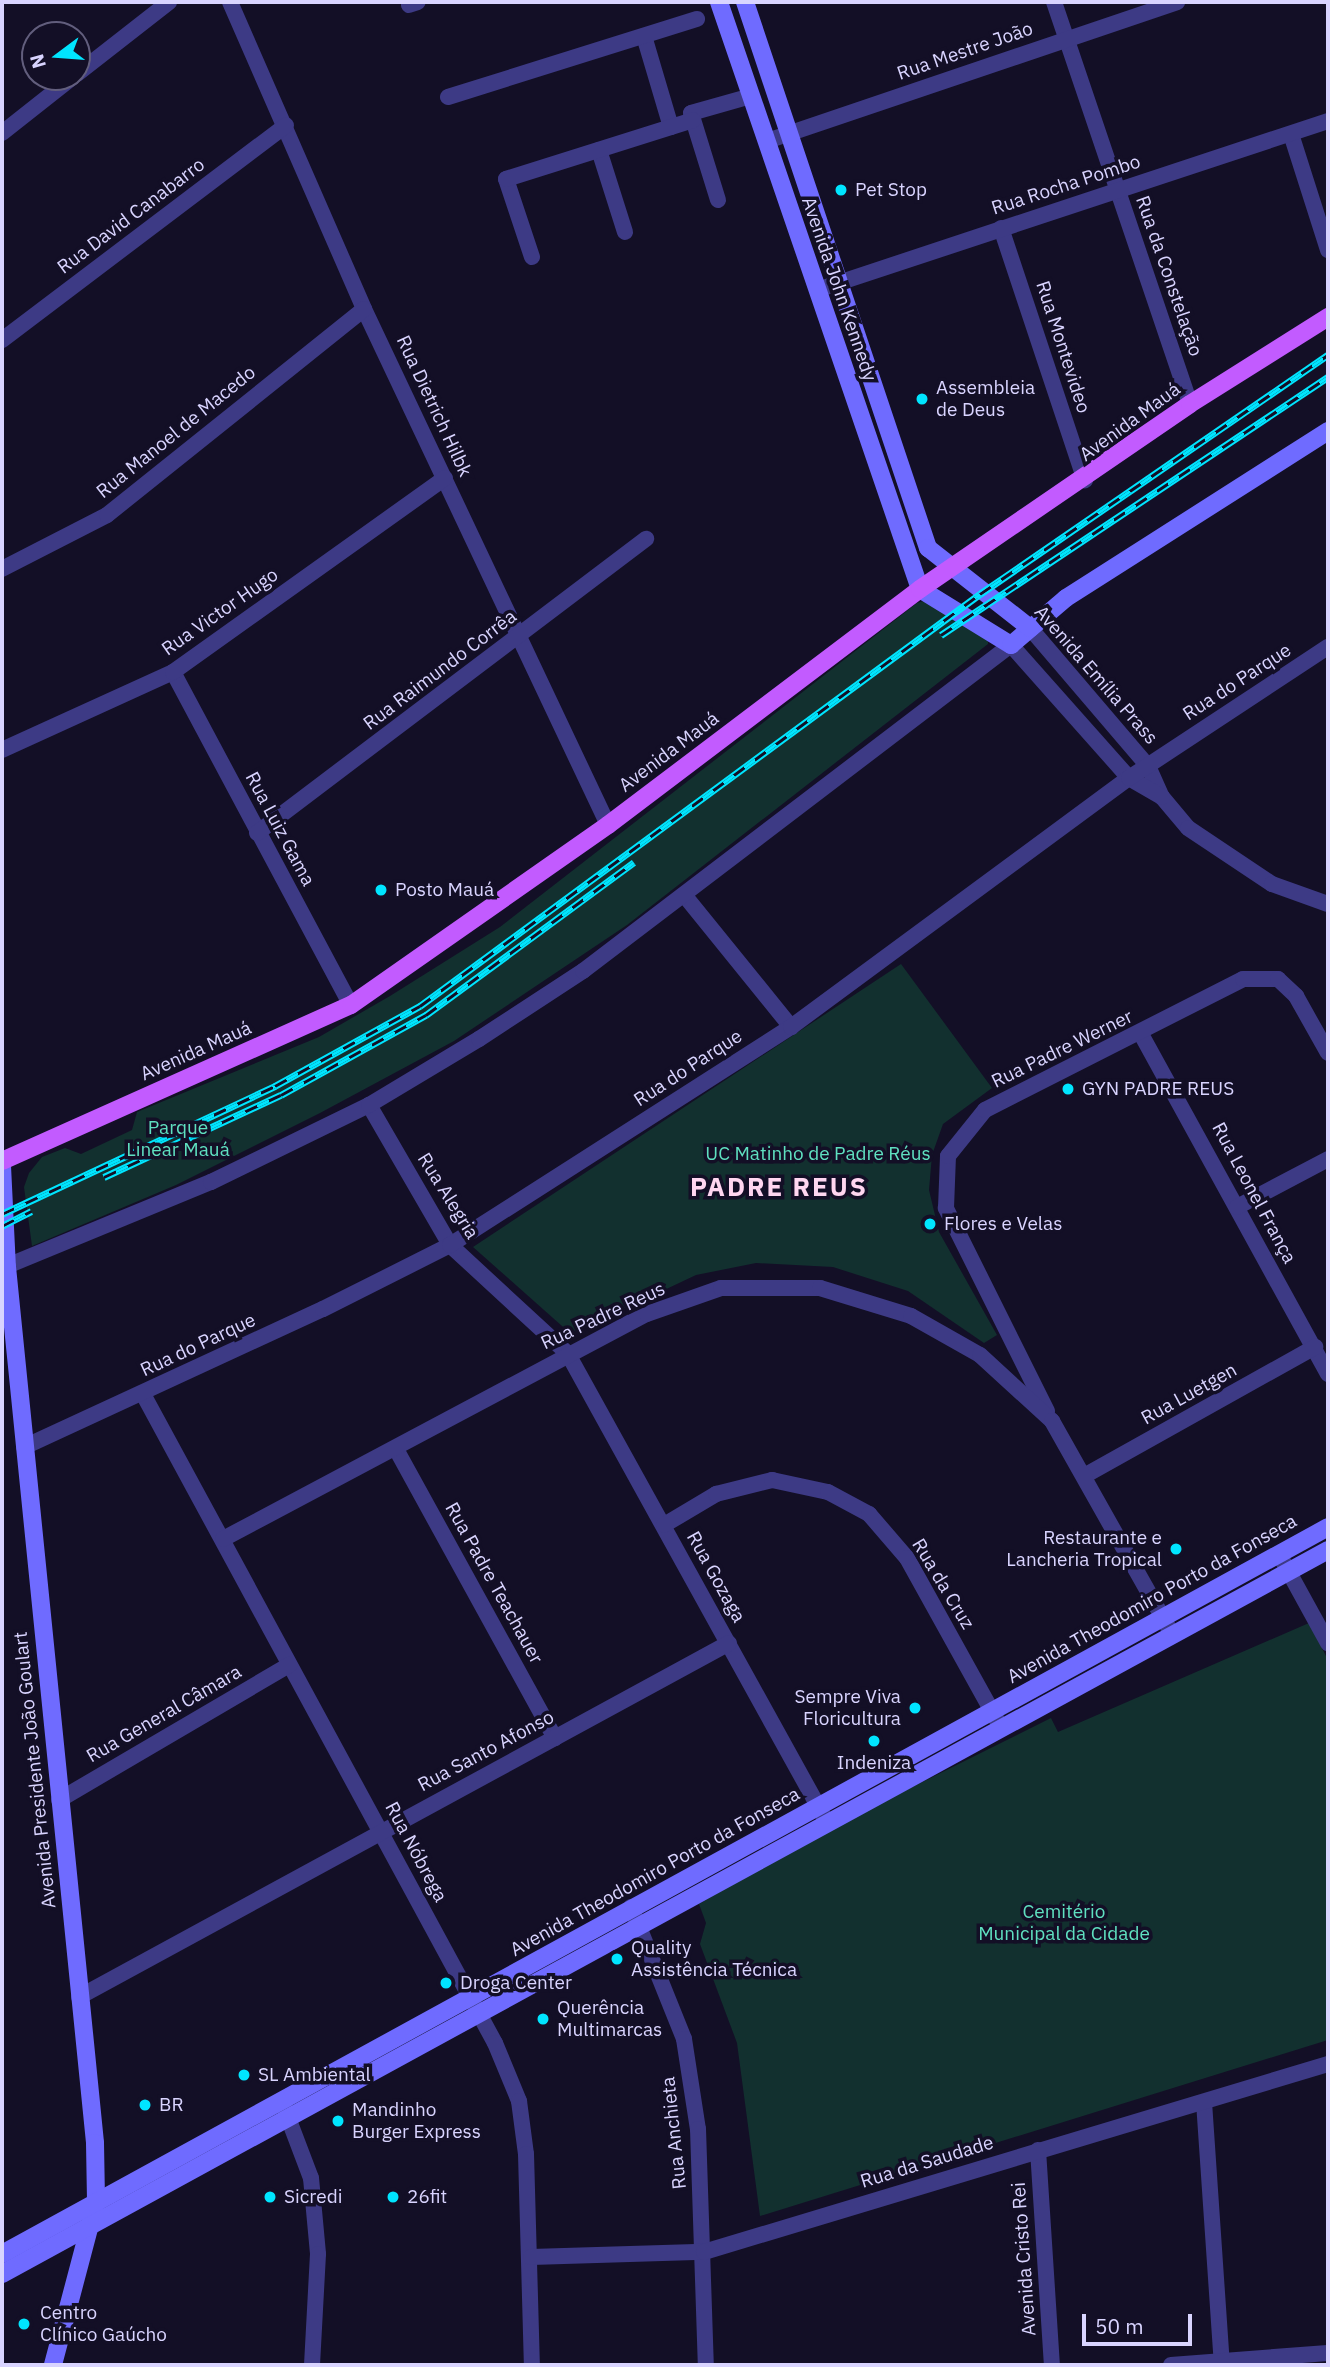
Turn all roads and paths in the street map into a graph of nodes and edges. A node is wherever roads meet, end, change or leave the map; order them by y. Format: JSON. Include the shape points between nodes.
{"nodes":[{"id":1,"x":169,"y":2,"type":"edge"},
{"id":2,"x":230,"y":2,"type":"edge"},
{"id":3,"x":719,"y":2,"type":"edge"},
{"id":4,"x":745,"y":2,"type":"edge"},
{"id":5,"x":1054,"y":2,"type":"edge"},
{"id":6,"x":1177,"y":2,"type":"edge"},
{"id":7,"x":697,"y":19,"type":"dead end"},
{"id":8,"x":644,"y":36,"type":"junction"},
{"id":9,"x":1066,"y":38,"type":"junction"},
{"id":10,"x":91,"y":63,"type":"edge"},
{"id":11,"x":55,"y":91,"type":"edge"},
{"id":12,"x":751,"y":96,"type":"junction"},
{"id":13,"x":448,"y":97,"type":"dead end"},
{"id":14,"x":693,"y":120,"type":"junction"},
{"id":15,"x":1328,"y":121,"type":"edge"},
{"id":16,"x":286,"y":125,"type":"junction"},
{"id":17,"x":671,"y":127,"type":"junction"},
{"id":18,"x":2,"y":133,"type":"edge"},
{"id":19,"x":790,"y":134,"type":"junction"},
{"id":20,"x":1291,"y":134,"type":"junction"},
{"id":21,"x":767,"y":141,"type":"junction"},
{"id":22,"x":599,"y":150,"type":"junction"},
{"id":23,"x":1119,"y":191,"type":"junction"},
{"id":24,"x":718,"y":200,"type":"dead end"},
{"id":25,"x":1001,"y":228,"type":"junction"},
{"id":26,"x":625,"y":232,"type":"dead end"},
{"id":27,"x":1328,"y":250,"type":"edge"},
{"id":28,"x":532,"y":257,"type":"dead end"},
{"id":29,"x":840,"y":284,"type":"junction"},
{"id":30,"x":817,"y":290,"type":"junction"},
{"id":31,"x":365,"y":309,"type":"junction"},
{"id":32,"x":1328,"y":317,"type":"edge"},
{"id":33,"x":2,"y":340,"type":"edge"},
{"id":34,"x":1190,"y":404,"type":"junction"},
{"id":35,"x":1328,"y":431,"type":"edge"},
{"id":36,"x":445,"y":478,"type":"junction"},
{"id":37,"x":1085,"y":480,"type":"junction"},
{"id":38,"x":646,"y":539,"type":"dead end"},
{"id":39,"x":952,"y":567,"type":"junction"},
{"id":40,"x":2,"y":569,"type":"edge"},
{"id":41,"x":920,"y":589,"type":"junction"},
{"id":42,"x":1030,"y":628,"type":"junction"},
{"id":43,"x":520,"y":636,"type":"junction"},
{"id":44,"x":1011,"y":645,"type":"junction"},
{"id":45,"x":1328,"y":647,"type":"edge"},
{"id":46,"x":173,"y":672,"type":"junction"},
{"id":47,"x":2,"y":750,"type":"edge"},
{"id":48,"x":1148,"y":766,"type":"junction"},
{"id":49,"x":1129,"y":778,"type":"junction"},
{"id":50,"x":1162,"y":797,"type":"junction"},
{"id":51,"x":608,"y":825,"type":"junction"},
{"id":52,"x":257,"y":833,"type":"junction"},
{"id":53,"x":685,"y":896,"type":"junction"},
{"id":54,"x":1328,"y":904,"type":"edge"},
{"id":55,"x":351,"y":1005,"type":"junction"},
{"id":56,"x":791,"y":1027,"type":"junction"},
{"id":57,"x":1142,"y":1034,"type":"junction"},
{"id":58,"x":1328,"y":1053,"type":"edge"},
{"id":59,"x":369,"y":1105,"type":"junction"},
{"id":60,"x":1328,"y":1160,"type":"edge"},
{"id":61,"x":2,"y":1163,"type":"edge"},
{"id":62,"x":1237,"y":1207,"type":"junction"},
{"id":63,"x":450,"y":1245,"type":"junction"},
{"id":64,"x":4,"y":1268,"type":"edge"},
{"id":65,"x":1315,"y":1348,"type":"junction"},
{"id":66,"x":568,"y":1354,"type":"junction"},
{"id":67,"x":1328,"y":1374,"type":"edge"},
{"id":68,"x":143,"y":1394,"type":"junction"},
{"id":69,"x":1052,"y":1421,"type":"junction"},
{"id":70,"x":24,"y":1447,"type":"junction"},
{"id":71,"x":396,"y":1449,"type":"junction"},
{"id":72,"x":1084,"y":1476,"type":"junction"},
{"id":73,"x":664,"y":1525,"type":"junction"},
{"id":74,"x":1328,"y":1527,"type":"edge"},
{"id":75,"x":222,"y":1539,"type":"junction"},
{"id":76,"x":1328,"y":1550,"type":"edge"},
{"id":77,"x":1279,"y":1554,"type":"junction"},
{"id":78,"x":1289,"y":1572,"type":"junction"},
{"id":79,"x":1224,"y":1584,"type":"junction"},
{"id":80,"x":1234,"y":1601,"type":"junction"},
{"id":81,"x":1167,"y":1626,"type":"junction"},
{"id":82,"x":729,"y":1643,"type":"junction"},
{"id":83,"x":1328,"y":1643,"type":"edge"},
{"id":84,"x":289,"y":1665,"type":"junction"},
{"id":85,"x":995,"y":1719,"type":"junction"},
{"id":86,"x":555,"y":1738,"type":"junction"},
{"id":87,"x":60,"y":1800,"type":"junction"},
{"id":88,"x":822,"y":1814,"type":"junction"},
{"id":89,"x":382,"y":1832,"type":"junction"},
{"id":90,"x":759,"y":1848,"type":"junction"},
{"id":91,"x":692,"y":1874,"type":"junction"},
{"id":92,"x":701,"y":1890,"type":"junction"},
{"id":93,"x":631,"y":1907,"type":"junction"},
{"id":94,"x":640,"y":1923,"type":"junction"},
{"id":95,"x":574,"y":1939,"type":"junction"},
{"id":96,"x":584,"y":1955,"type":"junction"},
{"id":97,"x":528,"y":1966,"type":"junction"},
{"id":98,"x":539,"y":1982,"type":"junction"},
{"id":99,"x":79,"y":1997,"type":"junction"},
{"id":100,"x":471,"y":1998,"type":"junction"},
{"id":101,"x":481,"y":2016,"type":"junction"},
{"id":102,"x":396,"y":2038,"type":"junction"},
{"id":103,"x":407,"y":2056,"type":"junction"},
{"id":104,"x":1328,"y":2064,"type":"edge"},
{"id":105,"x":328,"y":2073,"type":"junction"},
{"id":106,"x":340,"y":2092,"type":"junction"},
{"id":107,"x":279,"y":2099,"type":"junction"},
{"id":108,"x":1204,"y":2102,"type":"junction"},
{"id":109,"x":291,"y":2118,"type":"junction"},
{"id":110,"x":220,"y":2132,"type":"junction"},
{"id":111,"x":1038,"y":2150,"type":"junction"},
{"id":112,"x":231,"y":2151,"type":"junction"},
{"id":113,"x":145,"y":2174,"type":"junction"},
{"id":114,"x":156,"y":2193,"type":"junction"},
{"id":115,"x":96,"y":2202,"type":"junction"},
{"id":116,"x":88,"y":2229,"type":"junction"},
{"id":117,"x":704,"y":2252,"type":"junction"},
{"id":118,"x":11,"y":2256,"type":"edge"},
{"id":119,"x":531,"y":2257,"type":"junction"},
{"id":120,"x":2,"y":2274,"type":"edge"},
{"id":121,"x":1328,"y":2353,"type":"edge"},
{"id":122,"x":1222,"y":2364,"type":"edge"},
{"id":123,"x":53,"y":2365,"type":"edge"},
{"id":124,"x":312,"y":2365,"type":"edge"},
{"id":125,"x":532,"y":2365,"type":"edge"},
{"id":126,"x":706,"y":2365,"type":"edge"},
{"id":127,"x":1052,"y":2365,"type":"edge"},
{"id":128,"x":1171,"y":2365,"type":"edge"}],
"edges":[{"from":1,"to":10,"type":"street"},
{"from":2,"to":16,"type":"street","name":"Rua Dietrich Hilbk"},
{"from":3,"to":12,"type":"main road","name":"Avenida John Kennedy"},
{"from":4,"to":19,"type":"main road","name":"Avenida John Kennedy"},
{"from":5,"to":9,"type":"street","name":"Rua da Constelação"},
{"from":6,"to":9,"type":"street","name":"Rua Mestre João"},
{"from":7,"to":8,"type":"street"},
{"from":8,"to":13,"type":"street"},
{"from":8,"to":17,"type":"street"},
{"from":9,"to":19,"type":"street","name":"Rua Mestre João"},
{"from":9,"to":23,"type":"street","name":"Rua da Constelação"},
{"from":11,"to":18,"type":"street"},
{"from":12,"to":14,"type":"street","via":[[691,113]]},
{"from":12,"to":21,"type":"main road","name":"Avenida John Kennedy"},
{"from":14,"to":17,"type":"street"},
{"from":14,"to":24,"type":"street"},
{"from":15,"to":20,"type":"street","name":"Rua Rocha Pombo"},
{"from":16,"to":31,"type":"street","name":"Rua Dietrich Hilbk"},
{"from":16,"to":33,"type":"street","name":"Rua David Canabarro"},
{"from":17,"to":22,"type":"street"},
{"from":19,"to":21,"type":"street","name":"Rua Mestre João"},
{"from":19,"to":29,"type":"main road","name":"Avenida John Kennedy"},
{"from":20,"to":23,"type":"street","name":"Rua Rocha Pombo"},
{"from":20,"to":27,"type":"street"},
{"from":21,"to":30,"type":"main road","name":"Avenida John Kennedy"},
{"from":22,"to":26,"type":"street"},
{"from":22,"to":28,"type":"street","via":[[506,179]]},
{"from":23,"to":25,"type":"street","name":"Rua Rocha Pombo"},
{"from":23,"to":34,"type":"street","name":"Rua da Constelação"},
{"from":25,"to":29,"type":"street","name":"Rua Rocha Pombo"},
{"from":25,"to":37,"type":"street","name":"Rua Montevideo"},
{"from":29,"to":30,"type":"street","name":"Rua Rocha Pombo"},
{"from":29,"to":39,"type":"main road","name":"Avenida John Kennedy","via":[[929,548]]},
{"from":30,"to":41,"type":"main road","name":"Avenida John Kennedy"},
{"from":31,"to":36,"type":"street","name":"Rua Dietrich Hilbk"},
{"from":31,"to":40,"type":"street","name":"Rua Manoel de Macedo","via":[[107,514]]},
{"from":32,"to":34,"type":"main road","name":"Avenida Mauá"},
{"from":34,"to":37,"type":"main road","name":"Avenida Mauá"},
{"from":35,"to":42,"type":"main road","via":[[1066,598]]},
{"from":36,"to":43,"type":"street","name":"Rua Dietrich Hilbk"},
{"from":36,"to":46,"type":"street","name":"Rua Victor Hugo"},
{"from":37,"to":39,"type":"main road","name":"Avenida Mauá"},
{"from":38,"to":43,"type":"street","name":"Rua Raimundo Corrêa"},
{"from":39,"to":41,"type":"main road","name":"Avenida Mauá"},
{"from":39,"to":42,"type":"main road","name":"Avenida Emília Prass"},
{"from":41,"to":44,"type":"main road","name":"Avenida Emília Prass"},
{"from":41,"to":51,"type":"main road","name":"Avenida Mauá"},
{"from":42,"to":44,"type":"main road"},
{"from":42,"to":48,"type":"street","name":"Avenida Emília Prass"},
{"from":43,"to":51,"type":"street","name":"Rua Dietrich Hilbk"},
{"from":43,"to":52,"type":"street","name":"Rua Raimundo Corrêa"},
{"from":44,"to":49,"type":"street","name":"Avenida Emília Prass"},
{"from":44,"to":53,"type":"street"},
{"from":45,"to":48,"type":"street","name":"Rua do Parque"},
{"from":46,"to":47,"type":"street","name":"Rua Victor Hugo"},
{"from":46,"to":52,"type":"street","name":"Rua Luiz Gama"},
{"from":48,"to":49,"type":"street","name":"Rua do Parque"},
{"from":48,"to":50,"type":"street","name":"Avenida Emília Prass"},
{"from":49,"to":50,"type":"street","name":"Avenida Emília Prass"},
{"from":49,"to":56,"type":"street","name":"Rua do Parque"},
{"from":50,"to":54,"type":"street","name":"Avenida Emília Prass","via":[[1188,828],[1234,862],[1272,884]]},
{"from":51,"to":55,"type":"main road","name":"Avenida Mauá"},
{"from":52,"to":55,"type":"street","name":"Rua Luiz Gama"},
{"from":53,"to":56,"type":"street"},
{"from":53,"to":59,"type":"street","via":[[583,971]]},
{"from":55,"to":61,"type":"main road","name":"Avenida Mauá"},
{"from":56,"to":63,"type":"street","name":"Rua do Parque"},
{"from":57,"to":58,"type":"street","name":"Rua Padre Werner","via":[[1243,979],[1279,979],[1296,996]]},
{"from":57,"to":62,"type":"street","name":"Rua Leonel França"},
{"from":57,"to":69,"type":"street","name":"Rua Padre Werner","via":[[985,1111],[948,1156],[946,1208]]},
{"from":59,"to":63,"type":"street","name":"Rua Alegria"},
{"from":59,"to":64,"type":"street","via":[[211,1182]]},
{"from":60,"to":62,"type":"street"},
{"from":61,"to":64,"type":"main road","name":"Avenida Presidente João Goulart"},
{"from":62,"to":65,"type":"street","name":"Rua Leonel França"},
{"from":63,"to":66,"type":"street","name":"Rua Alegria"},
{"from":63,"to":68,"type":"street","name":"Rua do Parque"},
{"from":64,"to":70,"type":"main road","name":"Avenida Presidente João Goulart"},
{"from":65,"to":67,"type":"street","name":"Rua Leonel França"},
{"from":65,"to":72,"type":"street","name":"Rua Luetgen"},
{"from":66,"to":69,"type":"street","name":"Rua Padre Reus","via":[[647,1314],[721,1288],[820,1288],[911,1316],[980,1355]]},
{"from":66,"to":71,"type":"street","name":"Rua Padre Reus"},
{"from":66,"to":73,"type":"street","name":"Rua Gozaga"},
{"from":68,"to":70,"type":"street","name":"Rua do Parque"},
{"from":68,"to":75,"type":"street","name":"Rua Nóbrega"},
{"from":69,"to":72,"type":"street","name":"Rua Padre Reus"},
{"from":70,"to":87,"type":"main road","name":"Avenida Presidente João Goulart"},
{"from":71,"to":75,"type":"street","name":"Rua Padre Reus"},
{"from":71,"to":86,"type":"street","name":"Rua Padre Teachauer"},
{"from":72,"to":81,"type":"street","name":"Rua Padre Reus"},
{"from":73,"to":82,"type":"street","name":"Rua Gozaga"},
{"from":73,"to":85,"type":"street","name":"Rua da Cruz","via":[[716,1494],[772,1480],[828,1492],[869,1514],[907,1558]]},
{"from":74,"to":77,"type":"main road","name":"Avenida Theodomiro Porto da Fonseca"},
{"from":75,"to":84,"type":"street","name":"Rua Nóbrega"},
{"from":76,"to":78,"type":"main road","name":"Avenida Theodomiro Porto da Fonseca"},
{"from":77,"to":78,"type":"street"},
{"from":77,"to":79,"type":"main road","name":"Avenida Theodomiro Porto da Fonseca"},
{"from":78,"to":80,"type":"main road","name":"Avenida Theodomiro Porto da Fonseca"},
{"from":78,"to":83,"type":"street"},
{"from":79,"to":80,"type":"main road"},
{"from":79,"to":81,"type":"main road","name":"Avenida Theodomiro Porto da Fonseca"},
{"from":80,"to":81,"type":"main road","name":"Avenida Theodomiro Porto da Fonseca"},
{"from":81,"to":85,"type":"main road","name":"Avenida Theodomiro Porto da Fonseca"},
{"from":82,"to":86,"type":"street","name":"Rua Santo Afonso"},
{"from":82,"to":88,"type":"street","name":"Rua Gozaga"},
{"from":84,"to":87,"type":"street","name":"Rua General Câmara"},
{"from":84,"to":89,"type":"street","name":"Rua Nóbrega"},
{"from":85,"to":88,"type":"main road","name":"Avenida Theodomiro Porto da Fonseca"},
{"from":86,"to":89,"type":"street","name":"Rua Santo Afonso"},
{"from":87,"to":99,"type":"main road","name":"Avenida Presidente João Goulart"},
{"from":88,"to":90,"type":"main road","name":"Avenida Theodomiro Porto da Fonseca"},
{"from":89,"to":99,"type":"street","name":"Rua Santo Afonso"},
{"from":89,"to":100,"type":"street","name":"Rua Nóbrega"},
{"from":90,"to":91,"type":"main road","name":"Avenida Theodomiro Porto da Fonseca"},
{"from":90,"to":92,"type":"main road","name":"Avenida Theodomiro Porto da Fonseca"},
{"from":91,"to":92,"type":"main road"},
{"from":91,"to":93,"type":"main road","name":"Avenida Theodomiro Porto da Fonseca"},
{"from":92,"to":94,"type":"main road","name":"Avenida Theodomiro Porto da Fonseca"},
{"from":93,"to":94,"type":"street","name":"Rua Anchieta"},
{"from":93,"to":95,"type":"main road","name":"Avenida Theodomiro Porto da Fonseca"},
{"from":94,"to":96,"type":"main road","name":"Avenida Theodomiro Porto da Fonseca"},
{"from":94,"to":117,"type":"street","name":"Rua Anchieta","via":[[684,2039],[698,2129]]},
{"from":95,"to":96,"type":"main road"},
{"from":95,"to":97,"type":"main road","name":"Avenida Theodomiro Porto da Fonseca"},
{"from":96,"to":98,"type":"main road","name":"Avenida Theodomiro Porto da Fonseca"},
{"from":97,"to":98,"type":"main road"},
{"from":97,"to":100,"type":"main road","name":"Avenida Theodomiro Porto da Fonseca"},
{"from":98,"to":101,"type":"main road","name":"Avenida Theodomiro Porto da Fonseca"},
{"from":99,"to":115,"type":"main road","name":"Avenida Presidente João Goulart","via":[[95,2143]]},
{"from":100,"to":101,"type":"street","name":"Rua Nóbrega"},
{"from":100,"to":102,"type":"main road","name":"Avenida Theodomiro Porto da Fonseca"},
{"from":101,"to":103,"type":"main road","name":"Avenida Theodomiro Porto da Fonseca"},
{"from":101,"to":119,"type":"street","name":"Rua Nóbrega","via":[[519,2101]]},
{"from":102,"to":103,"type":"main road"},
{"from":102,"to":105,"type":"main road","name":"Avenida Theodomiro Porto da Fonseca"},
{"from":103,"to":106,"type":"main road","name":"Avenida Theodomiro Porto da Fonseca"},
{"from":104,"to":108,"type":"street","name":"Rua da Saudade"},
{"from":105,"to":106,"type":"main road"},
{"from":105,"to":107,"type":"main road","name":"Avenida Theodomiro Porto da Fonseca"},
{"from":106,"to":109,"type":"main road","name":"Avenida Theodomiro Porto da Fonseca"},
{"from":107,"to":109,"type":"street"},
{"from":107,"to":110,"type":"main road","name":"Avenida Theodomiro Porto da Fonseca"},
{"from":108,"to":111,"type":"street","name":"Rua da Saudade"},
{"from":108,"to":122,"type":"street"},
{"from":109,"to":112,"type":"main road","name":"Avenida Theodomiro Porto da Fonseca"},
{"from":109,"to":124,"type":"street","via":[[311,2178],[317,2242]]},
{"from":110,"to":112,"type":"main road"},
{"from":110,"to":113,"type":"main road","name":"Avenida Theodomiro Porto da Fonseca"},
{"from":111,"to":117,"type":"street","name":"Rua da Saudade"},
{"from":111,"to":127,"type":"street","name":"Avenida Cristo Rei"},
{"from":112,"to":114,"type":"main road","name":"Avenida Theodomiro Porto da Fonseca"},
{"from":113,"to":114,"type":"main road"},
{"from":113,"to":115,"type":"main road","name":"Avenida Theodomiro Porto da Fonseca"},
{"from":114,"to":116,"type":"main road","name":"Avenida Theodomiro Porto da Fonseca"},
{"from":115,"to":116,"type":"main road","name":"Avenida Presidente João Goulart"},
{"from":115,"to":118,"type":"main road","name":"Avenida Theodomiro Porto da Fonseca"},
{"from":116,"to":118,"type":"main road","name":"Avenida Theodomiro Porto da Fonseca"},
{"from":116,"to":123,"type":"main road","name":"Avenida Presidente João Goulart"},
{"from":117,"to":119,"type":"street","name":"Rua da Saudade"},
{"from":117,"to":126,"type":"street","name":"Rua Anchieta"},
{"from":118,"to":120,"type":"main road","name":"Avenida Theodomiro Porto da Fonseca"},
{"from":119,"to":125,"type":"street","name":"Rua Nóbrega"},
{"from":121,"to":122,"type":"street"},
{"from":122,"to":128,"type":"street"}]}
